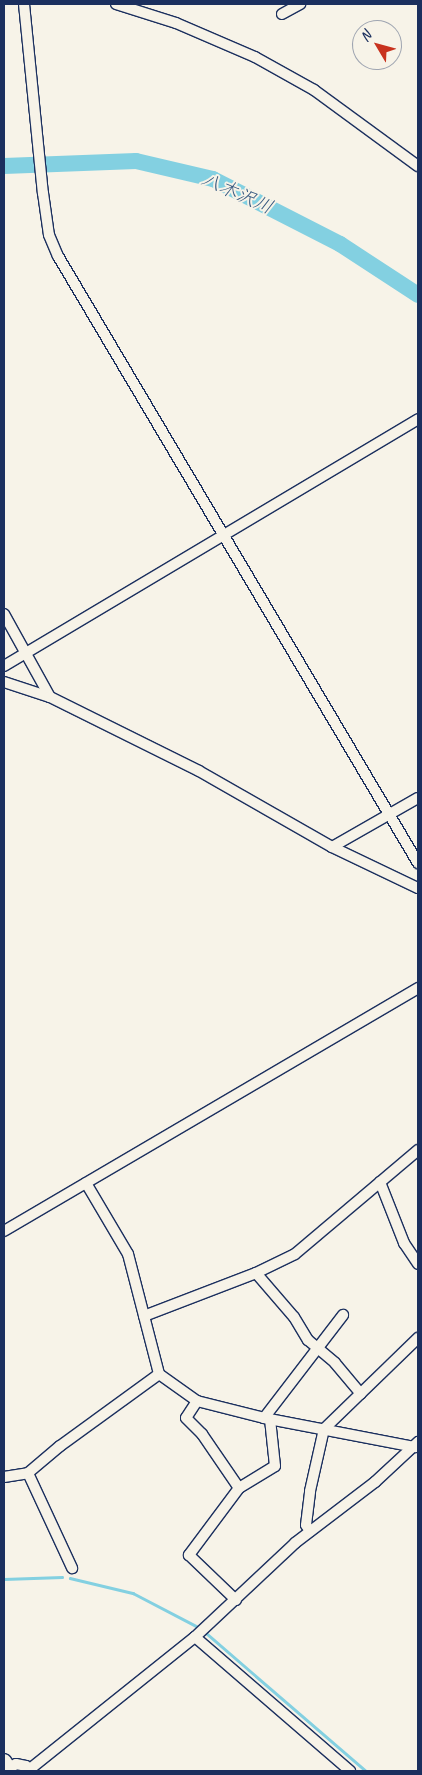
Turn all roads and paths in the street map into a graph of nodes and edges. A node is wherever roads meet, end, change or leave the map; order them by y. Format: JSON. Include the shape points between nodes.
{"nodes":[{"id":1,"x":24,"y":4,"type":"edge"},
{"id":2,"x":116,"y":4,"type":"edge"},
{"id":3,"x":300,"y":4,"type":"edge"},
{"id":4,"x":282,"y":14,"type":"dead end"},
{"id":5,"x":418,"y":166,"type":"edge"},
{"id":6,"x":418,"y":419,"type":"edge"},
{"id":7,"x":225,"y":534,"type":"junction"},
{"id":8,"x":4,"y":614,"type":"edge"},
{"id":9,"x":26,"y":652,"type":"junction"},
{"id":10,"x":4,"y":666,"type":"edge"},
{"id":11,"x":4,"y":682,"type":"edge"},
{"id":12,"x":50,"y":696,"type":"junction"},
{"id":13,"x":418,"y":798,"type":"edge"},
{"id":14,"x":389,"y":815,"type":"junction"},
{"id":15,"x":332,"y":846,"type":"junction"},
{"id":16,"x":418,"y":863,"type":"edge"},
{"id":17,"x":418,"y":888,"type":"edge"},
{"id":18,"x":418,"y":988,"type":"edge"},
{"id":19,"x":418,"y":1150,"type":"edge"},
{"id":20,"x":380,"y":1182,"type":"junction"},
{"id":21,"x":86,"y":1183,"type":"junction"},
{"id":22,"x":4,"y":1231,"type":"edge"},
{"id":23,"x":418,"y":1264,"type":"edge"},
{"id":24,"x":256,"y":1273,"type":"junction"},
{"id":25,"x":343,"y":1315,"type":"dead end"},
{"id":26,"x":144,"y":1316,"type":"junction"},
{"id":27,"x":418,"y":1338,"type":"edge"},
{"id":28,"x":318,"y":1349,"type":"junction"},
{"id":29,"x":159,"y":1374,"type":"junction"},
{"id":30,"x":361,"y":1394,"type":"junction"},
{"id":31,"x":197,"y":1401,"type":"junction"},
{"id":32,"x":267,"y":1419,"type":"junction"},
{"id":33,"x":324,"y":1429,"type":"junction"},
{"id":34,"x":416,"y":1445,"type":"edge"},
{"id":35,"x":28,"y":1473,"type":"junction"},
{"id":36,"x":4,"y":1477,"type":"edge"},
{"id":37,"x":240,"y":1488,"type":"junction"},
{"id":38,"x":310,"y":1531,"type":"junction"},
{"id":39,"x":72,"y":1568,"type":"dead end"},
{"id":40,"x":236,"y":1600,"type":"junction"},
{"id":41,"x":195,"y":1637,"type":"junction"},
{"id":42,"x":6,"y":1766,"type":"edge"},
{"id":43,"x":30,"y":1770,"type":"edge"},
{"id":44,"x":350,"y":1771,"type":"edge"}],
"edges":[{"from":1,"to":7,"type":"street","via":[[49,235],[58,256]]},
{"from":2,"to":5,"type":"street","via":[[207,35],[255,57],[314,90]]},
{"from":3,"to":4,"type":"street"},
{"from":6,"to":7,"type":"street"},
{"from":7,"to":9,"type":"street"},
{"from":7,"to":14,"type":"street"},
{"from":8,"to":9,"type":"street"},
{"from":9,"to":10,"type":"street"},
{"from":9,"to":12,"type":"street"},
{"from":11,"to":12,"type":"street"},
{"from":12,"to":15,"type":"street","via":[[199,771]]},
{"from":13,"to":14,"type":"street"},
{"from":14,"to":15,"type":"street"},
{"from":14,"to":16,"type":"street"},
{"from":15,"to":17,"type":"street"},
{"from":18,"to":21,"type":"street"},
{"from":19,"to":20,"type":"street"},
{"from":20,"to":23,"type":"street","via":[[404,1243]]},
{"from":20,"to":24,"type":"street","via":[[295,1254]]},
{"from":21,"to":22,"type":"street"},
{"from":21,"to":26,"type":"street","via":[[128,1254]]},
{"from":24,"to":26,"type":"street"},
{"from":24,"to":28,"type":"street"},
{"from":25,"to":28,"type":"street"},
{"from":26,"to":29,"type":"street"},
{"from":27,"to":30,"type":"street"},
{"from":28,"to":30,"type":"street","via":[[335,1363]]},
{"from":28,"to":32,"type":"street"},
{"from":29,"to":31,"type":"street"},
{"from":29,"to":35,"type":"street"},
{"from":30,"to":33,"type":"street"},
{"from":31,"to":32,"type":"street"},
{"from":31,"to":37,"type":"street","via":[[186,1418],[202,1434]]},
{"from":32,"to":33,"type":"street"},
{"from":32,"to":37,"type":"street","via":[[275,1466]]},
{"from":33,"to":34,"type":"street"},
{"from":33,"to":38,"type":"street","via":[[310,1490],[306,1525]]},
{"from":34,"to":38,"type":"street"},
{"from":35,"to":36,"type":"street"},
{"from":35,"to":39,"type":"street"},
{"from":37,"to":40,"type":"street","via":[[189,1555]]},
{"from":38,"to":40,"type":"street"},
{"from":40,"to":41,"type":"street"},
{"from":41,"to":43,"type":"street"},
{"from":41,"to":44,"type":"street"},
{"from":42,"to":43,"type":"street","via":[[21,1764]]}]}
